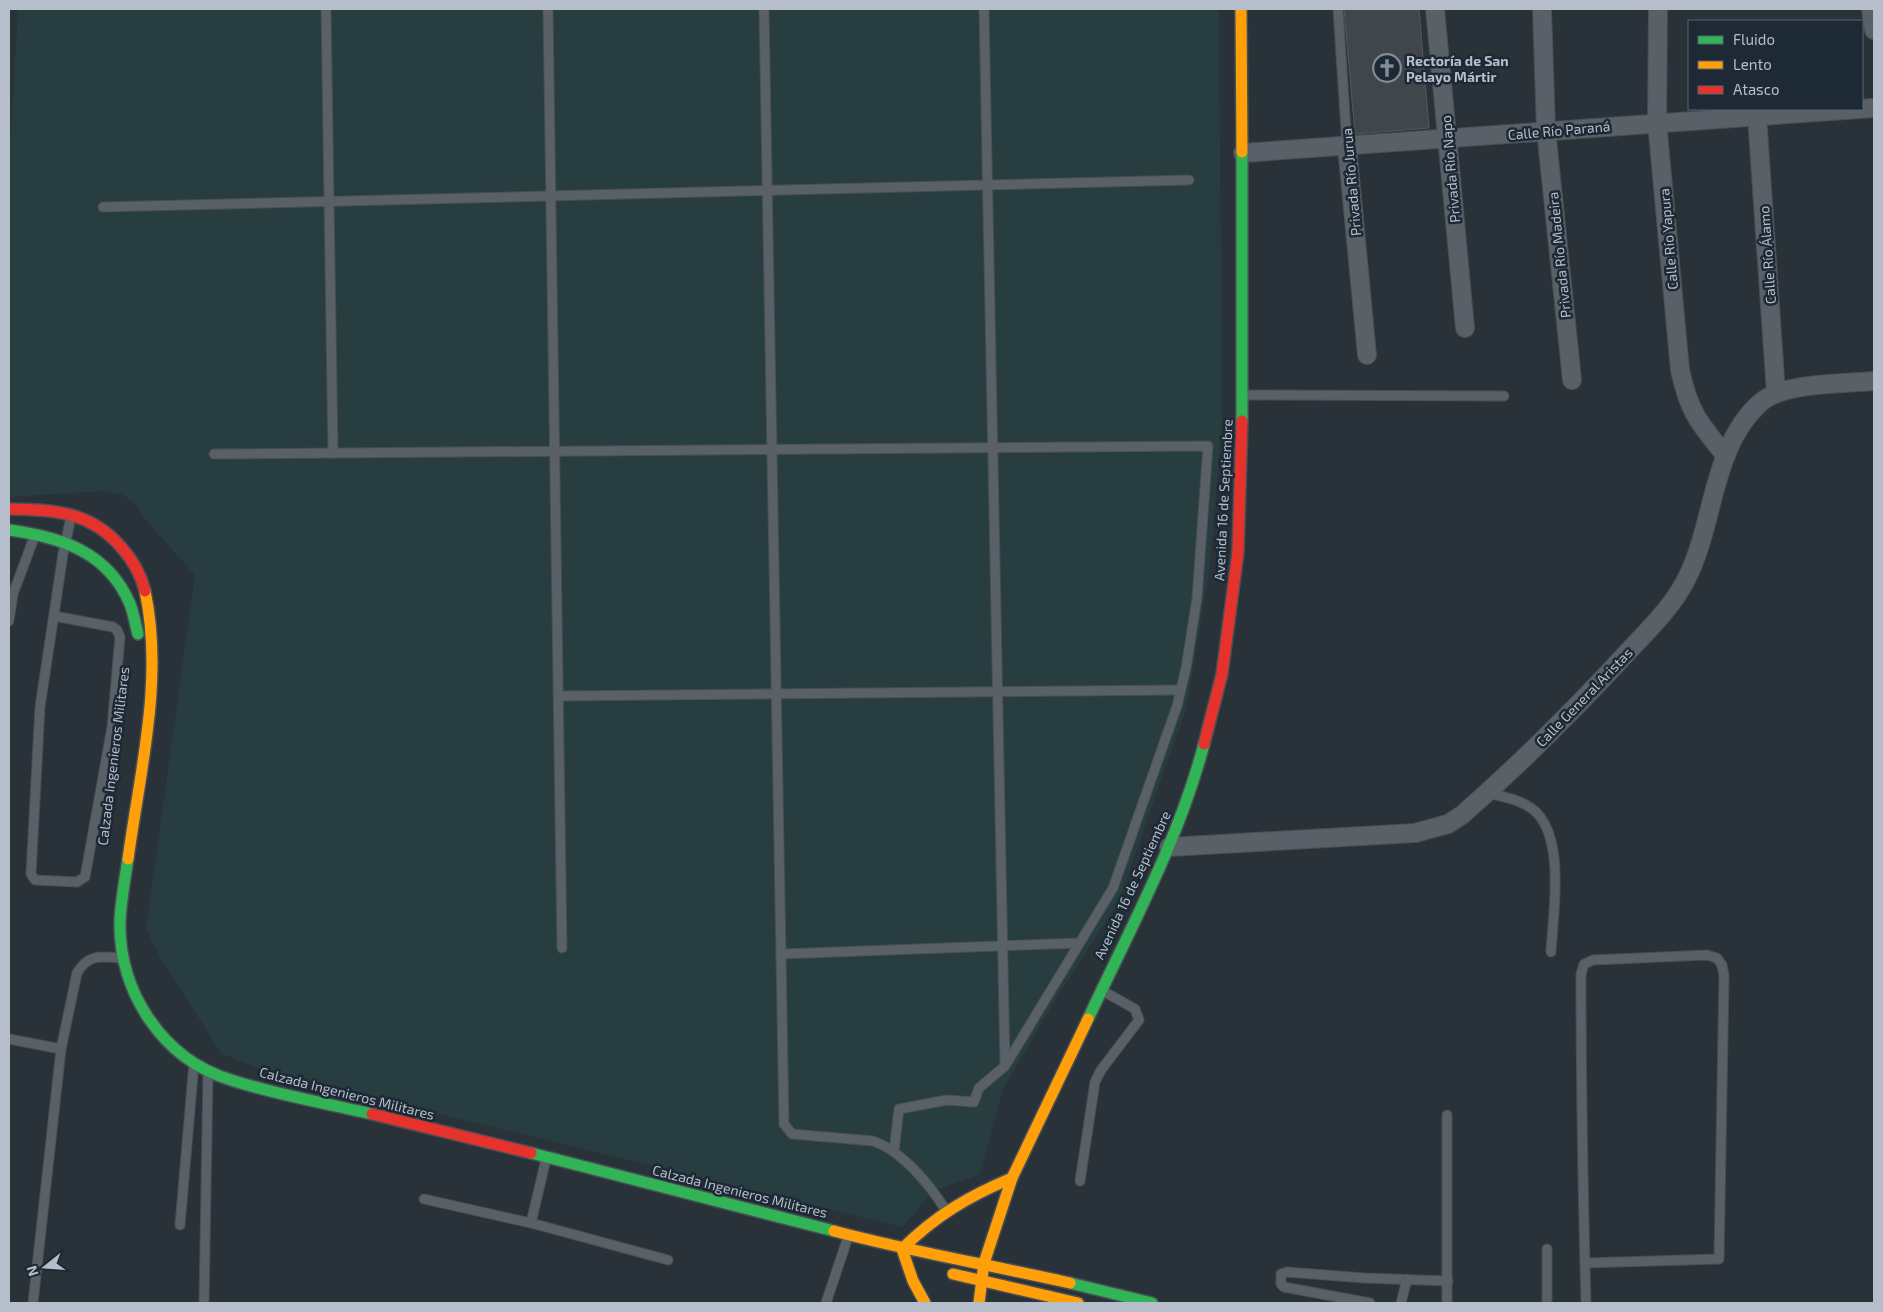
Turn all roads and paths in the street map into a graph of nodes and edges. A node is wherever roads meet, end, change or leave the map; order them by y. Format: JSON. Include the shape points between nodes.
{"nodes":[{"id":1,"x":326,"y":9,"type":"edge"},
{"id":2,"x":548,"y":9,"type":"edge"},
{"id":3,"x":764,"y":9,"type":"edge"},
{"id":4,"x":984,"y":9,"type":"edge"},
{"id":5,"x":1240,"y":9,"type":"edge"},
{"id":6,"x":1338,"y":9,"type":"edge"},
{"id":7,"x":1435,"y":9,"type":"edge"},
{"id":8,"x":1542,"y":9,"type":"edge"},
{"id":9,"x":1658,"y":9,"type":"edge"},
{"id":10,"x":1871,"y":9,"type":"edge"},
{"id":11,"x":1874,"y":30,"type":"edge"},
{"id":12,"x":1845,"y":110,"type":"edge"},
{"id":13,"x":1757,"y":116,"type":"junction"},
{"id":14,"x":1657,"y":122,"type":"junction"},
{"id":15,"x":1546,"y":130,"type":"junction"},
{"id":16,"x":1447,"y":139,"type":"junction"},
{"id":17,"x":1347,"y":146,"type":"junction"},
{"id":18,"x":1243,"y":153,"type":"junction"},
{"id":19,"x":1189,"y":180,"type":"dead end"},
{"id":20,"x":987,"y":185,"type":"junction"},
{"id":21,"x":767,"y":191,"type":"junction"},
{"id":22,"x":551,"y":196,"type":"junction"},
{"id":23,"x":329,"y":201,"type":"junction"},
{"id":24,"x":103,"y":207,"type":"dead end"},
{"id":25,"x":1465,"y":328,"type":"dead end"},
{"id":26,"x":1366,"y":355,"type":"dead end"},
{"id":27,"x":1572,"y":380,"type":"dead end"},
{"id":28,"x":1874,"y":381,"type":"edge"},
{"id":29,"x":1776,"y":393,"type":"junction"},
{"id":30,"x":1243,"y":395,"type":"junction"},
{"id":31,"x":1504,"y":396,"type":"dead end"},
{"id":32,"x":992,"y":447,"type":"junction"},
{"id":33,"x":772,"y":449,"type":"junction"},
{"id":34,"x":554,"y":451,"type":"junction"},
{"id":35,"x":333,"y":453,"type":"junction"},
{"id":36,"x":214,"y":454,"type":"dead end"},
{"id":37,"x":1726,"y":456,"type":"junction"},
{"id":38,"x":9,"y":508,"type":"edge"},
{"id":39,"x":71,"y":514,"type":"junction"},
{"id":40,"x":41,"y":521,"type":"junction"},
{"id":41,"x":9,"y":530,"type":"edge"},
{"id":42,"x":66,"y":542,"type":"junction"},
{"id":43,"x":11,"y":594,"type":"edge"},
{"id":44,"x":54,"y":616,"type":"junction"},
{"id":45,"x":9,"y":621,"type":"edge"},
{"id":46,"x":139,"y":642,"type":"dead end"},
{"id":47,"x":1180,"y":690,"type":"junction"},
{"id":48,"x":997,"y":692,"type":"junction"},
{"id":49,"x":776,"y":694,"type":"junction"},
{"id":50,"x":558,"y":696,"type":"junction"},
{"id":51,"x":1487,"y":793,"type":"junction"},
{"id":52,"x":1168,"y":848,"type":"junction"},
{"id":53,"x":112,"y":880,"type":"dead end"},
{"id":54,"x":1079,"y":943,"type":"junction"},
{"id":55,"x":1002,"y":947,"type":"junction"},
{"id":56,"x":562,"y":948,"type":"dead end"},
{"id":57,"x":1551,"y":952,"type":"dead end"},
{"id":58,"x":781,"y":954,"type":"junction"},
{"id":59,"x":116,"y":957,"type":"junction"},
{"id":60,"x":113,"y":971,"type":"dead end"},
{"id":61,"x":1100,"y":989,"type":"junction"},
{"id":62,"x":126,"y":1003,"type":"dead end"},
{"id":63,"x":9,"y":1039,"type":"edge"},
{"id":64,"x":61,"y":1050,"type":"junction"},
{"id":65,"x":160,"y":1050,"type":"dead end"},
{"id":66,"x":194,"y":1063,"type":"junction"},
{"id":67,"x":1005,"y":1066,"type":"junction"},
{"id":68,"x":208,"y":1071,"type":"junction"},
{"id":69,"x":182,"y":1073,"type":"dead end"},
{"id":70,"x":191,"y":1081,"type":"junction"},
{"id":71,"x":217,"y":1088,"type":"junction"},
{"id":72,"x":1447,"y":1115,"type":"dead end"},
{"id":73,"x":447,"y":1145,"type":"dead end"},
{"id":74,"x":894,"y":1151,"type":"junction"},
{"id":75,"x":547,"y":1157,"type":"junction"},
{"id":76,"x":539,"y":1168,"type":"junction"},
{"id":77,"x":1012,"y":1178,"type":"junction"},
{"id":78,"x":1080,"y":1181,"type":"dead end"},
{"id":79,"x":424,"y":1199,"type":"dead end"},
{"id":80,"x":945,"y":1209,"type":"junction"},
{"id":81,"x":531,"y":1223,"type":"junction"},
{"id":82,"x":180,"y":1225,"type":"dead end"},
{"id":83,"x":846,"y":1240,"type":"junction"},
{"id":84,"x":902,"y":1249,"type":"junction"},
{"id":85,"x":1547,"y":1249,"type":"dead end"},
{"id":86,"x":866,"y":1251,"type":"dead end"},
{"id":87,"x":891,"y":1259,"type":"dead end"},
{"id":88,"x":668,"y":1260,"type":"dead end"},
{"id":89,"x":984,"y":1263,"type":"junction"},
{"id":90,"x":1585,"y":1263,"type":"junction"},
{"id":91,"x":913,"y":1265,"type":"junction"},
{"id":92,"x":946,"y":1272,"type":"dead end"},
{"id":93,"x":1407,"y":1279,"type":"junction"},
{"id":94,"x":1448,"y":1280,"type":"junction"},
{"id":95,"x":984,"y":1281,"type":"junction"},
{"id":96,"x":921,"y":1301,"type":"edge"},
{"id":97,"x":34,"y":1303,"type":"edge"},
{"id":98,"x":204,"y":1303,"type":"edge"},
{"id":99,"x":826,"y":1303,"type":"edge"},
{"id":100,"x":979,"y":1303,"type":"edge"},
{"id":101,"x":1078,"y":1303,"type":"edge"},
{"id":102,"x":1152,"y":1303,"type":"edge"},
{"id":103,"x":1370,"y":1303,"type":"edge"},
{"id":104,"x":1401,"y":1303,"type":"edge"},
{"id":105,"x":1447,"y":1303,"type":"edge"},
{"id":106,"x":1547,"y":1303,"type":"edge"},
{"id":107,"x":1586,"y":1303,"type":"edge"}],
"edges":[{"from":1,"to":23,"type":"lane"},
{"from":2,"to":22,"type":"lane"},
{"from":3,"to":21,"type":"lane"},
{"from":4,"to":20,"type":"lane"},
{"from":5,"to":18,"type":"main road","name":"Avenida 16 de Septiembre"},
{"from":6,"to":17,"type":"lane","name":"Privada Río Jurua"},
{"from":7,"to":16,"type":"street","name":"Privada Río Napo"},
{"from":8,"to":15,"type":"street","name":"Privada Río Madeira"},
{"from":9,"to":14,"type":"street","name":"Calle Río Yapura"},
{"from":10,"to":11,"type":"street"},
{"from":12,"to":13,"type":"street","name":"Calle Río Paraná"},
{"from":13,"to":14,"type":"street","name":"Calle Río Paraná"},
{"from":13,"to":29,"type":"street","name":"Calle Río Álamo"},
{"from":14,"to":15,"type":"street","name":"Calle Río Paraná"},
{"from":14,"to":37,"type":"street","name":"Calle Río Yapura","via":[[1680,370],[1690,408],[1700,426]]},
{"from":15,"to":16,"type":"street","name":"Calle Río Paraná"},
{"from":15,"to":27,"type":"street","name":"Privada Río Madeira"},
{"from":16,"to":17,"type":"street","name":"Calle Río Paraná"},
{"from":16,"to":25,"type":"street","name":"Privada Río Napo"},
{"from":17,"to":18,"type":"street","name":"Calle Río Paraná"},
{"from":17,"to":26,"type":"street","name":"Privada Río Jurua"},
{"from":18,"to":30,"type":"main road","name":"Avenida 16 de Septiembre"},
{"from":19,"to":20,"type":"lane"},
{"from":20,"to":21,"type":"lane"},
{"from":20,"to":32,"type":"lane"},
{"from":21,"to":22,"type":"lane"},
{"from":21,"to":33,"type":"lane"},
{"from":22,"to":23,"type":"lane"},
{"from":22,"to":34,"type":"lane"},
{"from":23,"to":24,"type":"lane"},
{"from":23,"to":35,"type":"lane"},
{"from":28,"to":29,"type":"street","name":"Calle General Aristas"},
{"from":29,"to":37,"type":"street","name":"Calle General Aristas","via":[[1749,415]]},
{"from":30,"to":31,"type":"lane"},
{"from":30,"to":52,"type":"main road","name":"Avenida 16 de Septiembre","via":[[1238,552],[1222,674],[1196,775]]},
{"from":32,"to":33,"type":"lane"},
{"from":32,"to":47,"type":"lane","via":[[1208,446],[1197,598]]},
{"from":32,"to":48,"type":"lane"},
{"from":33,"to":34,"type":"lane"},
{"from":33,"to":49,"type":"lane"},
{"from":34,"to":35,"type":"lane"},
{"from":34,"to":50,"type":"lane"},
{"from":35,"to":36,"type":"lane"},
{"from":37,"to":51,"type":"street","name":"Calle General Aristas","via":[[1695,561],[1670,605],[1594,688]]},
{"from":38,"to":40,"type":"main road","name":"Calzada Ingenieros Militares"},
{"from":39,"to":40,"type":"main road","name":"Calzada Ingenieros Militares"},
{"from":39,"to":42,"type":"lane"},
{"from":39,"to":59,"type":"main road","name":"Calzada Ingenieros Militares","via":[[110,534],[127,554],[141,579],[150,610],[154,651],[151,702]]},
{"from":40,"to":41,"type":"main road","name":"Calzada Ingenieros Militares"},
{"from":40,"to":42,"type":"main road","name":"Calzada Ingenieros Militares","via":[[50,536]]},
{"from":40,"to":43,"type":"lane"},
{"from":42,"to":44,"type":"lane"},
{"from":42,"to":46,"type":"main road","name":"Calzada Ingenieros Militares","via":[[85,549],[119,582],[130,604]]},
{"from":43,"to":45,"type":"lane"},
{"from":44,"to":44,"type":"lane","via":[[113,627],[120,637],[112,727],[85,878],[77,882],[35,880],[30,874],[40,707]]},
{"from":47,"to":48,"type":"lane"},
{"from":47,"to":54,"type":"lane","via":[[1113,888]]},
{"from":48,"to":49,"type":"lane"},
{"from":48,"to":55,"type":"lane"},
{"from":49,"to":50,"type":"lane"},
{"from":49,"to":58,"type":"lane"},
{"from":50,"to":56,"type":"lane"},
{"from":51,"to":52,"type":"street","name":"Calle General Aristas","via":[[1448,824],[1415,833]]},
{"from":51,"to":57,"type":"lane","via":[[1521,802],[1537,813],[1548,831],[1556,874]]},
{"from":52,"to":61,"type":"main road","name":"Avenida 16 de Septiembre"},
{"from":53,"to":59,"type":"main road","name":"Calzada Ingenieros Militares","via":[[109,908]]},
{"from":54,"to":55,"type":"lane"},
{"from":54,"to":67,"type":"lane"},
{"from":55,"to":58,"type":"lane"},
{"from":55,"to":67,"type":"lane"},
{"from":58,"to":74,"type":"lane","via":[[784,1124],[787,1130],[792,1134],[873,1141]]},
{"from":59,"to":60,"type":"main road","name":"Calzada Ingenieros Militares"},
{"from":59,"to":64,"type":"lane","via":[[91,957],[77,973]]},
{"from":59,"to":66,"type":"main road","name":"Calzada Ingenieros Militares","via":[[135,999],[151,1024]]},
{"from":61,"to":77,"type":"main road","name":"Avenida 16 de Septiembre"},
{"from":61,"to":78,"type":"lane","via":[[1135,1009],[1139,1020],[1095,1082]]},
{"from":62,"to":65,"type":"main road"},
{"from":63,"to":64,"type":"lane"},
{"from":64,"to":97,"type":"lane"},
{"from":66,"to":68,"type":"main road","name":"Calzada Ingenieros Militares"},
{"from":66,"to":70,"type":"lane"},
{"from":67,"to":74,"type":"lane","via":[[979,1088],[974,1102],[947,1100],[898,1109]]},
{"from":68,"to":71,"type":"lane"},
{"from":68,"to":75,"type":"main road","name":"Calzada Ingenieros Militares","via":[[230,1080]]},
{"from":69,"to":70,"type":"main road","name":"Calzada Ingenieros Militares"},
{"from":70,"to":71,"type":"main road","name":"Calzada Ingenieros Militares"},
{"from":70,"to":82,"type":"lane"},
{"from":71,"to":73,"type":"main road","name":"Calzada Ingenieros Militares"},
{"from":71,"to":98,"type":"lane"},
{"from":72,"to":94,"type":"lane"},
{"from":74,"to":80,"type":"lane","via":[[934,1190]]},
{"from":75,"to":76,"type":"lane"},
{"from":75,"to":83,"type":"main road","name":"Calzada Ingenieros Militares"},
{"from":76,"to":81,"type":"lane"},
{"from":76,"to":83,"type":"main road","name":"Calzada Ingenieros Militares"},
{"from":77,"to":80,"type":"main road"},
{"from":77,"to":89,"type":"main road","name":"Avenida 16 de Septiembre"},
{"from":79,"to":81,"type":"lane"},
{"from":80,"to":84,"type":"main road"},
{"from":81,"to":88,"type":"lane"},
{"from":83,"to":84,"type":"main road","name":"Calzada Ingenieros Militares"},
{"from":83,"to":86,"type":"main road","name":"Calzada Ingenieros Militares"},
{"from":83,"to":99,"type":"lane"},
{"from":84,"to":89,"type":"main road","name":"Calzada Ingenieros Militares"},
{"from":84,"to":91,"type":"main road"},
{"from":85,"to":106,"type":"lane"},
{"from":87,"to":91,"type":"main road"},
{"from":89,"to":95,"type":"main road","name":"Avenida 16 de Septiembre"},
{"from":89,"to":102,"type":"main road","name":"Calzada Ingenieros Militares"},
{"from":90,"to":90,"type":"lane","via":[[1719,1259],[1724,976],[1717,958],[1707,955],[1593,960],[1584,964],[1581,974],[1581,1040]]},
{"from":90,"to":107,"type":"lane"},
{"from":91,"to":96,"type":"main road"},
{"from":92,"to":95,"type":"main road"},
{"from":93,"to":94,"type":"lane"},
{"from":93,"to":103,"type":"lane","via":[[1281,1274],[1284,1287]]},
{"from":93,"to":104,"type":"lane"},
{"from":94,"to":105,"type":"lane"},
{"from":95,"to":100,"type":"main road","name":"Avenida 16 de Septiembre"},
{"from":95,"to":101,"type":"main road"}]}
